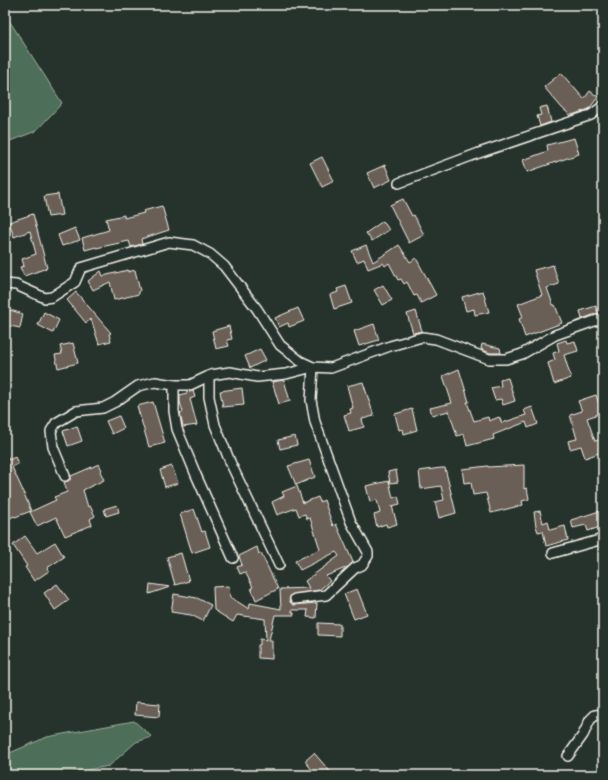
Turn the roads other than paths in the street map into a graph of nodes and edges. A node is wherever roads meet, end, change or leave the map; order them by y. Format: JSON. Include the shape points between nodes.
{"nodes":[{"id":1,"x":603,"y":106,"type":"edge"},
{"id":2,"x":399,"y":183,"type":"dead end"},
{"id":3,"x":5,"y":284,"type":"edge"},
{"id":4,"x":603,"y":318,"type":"edge"},
{"id":5,"x":313,"y":367,"type":"junction"},
{"id":6,"x":209,"y":376,"type":"junction"},
{"id":7,"x":174,"y":385,"type":"junction"},
{"id":8,"x":65,"y":476,"type":"dead end"},
{"id":9,"x":603,"y":539,"type":"edge"},
{"id":10,"x":554,"y":553,"type":"dead end"},
{"id":11,"x":233,"y":558,"type":"dead end"},
{"id":12,"x":279,"y":565,"type":"dead end"},
{"id":13,"x":295,"y":599,"type":"dead end"},
{"id":14,"x":603,"y":714,"type":"edge"},
{"id":15,"x":568,"y":756,"type":"dead end"}],
"edges":[{"from":1,"to":2,"type":"street","via":[[590,115]]},
{"from":3,"to":5,"type":"street","via":[[16,285],[45,298],[52,297],[75,282],[80,268],[169,242],[193,245],[210,254],[224,266],[258,309],[280,345],[300,362]]},
{"from":4,"to":5,"type":"street","via":[[555,335],[522,354],[506,359],[489,359],[436,339],[422,337],[331,368]]},
{"from":5,"to":6,"type":"street","via":[[286,374],[257,377],[230,372]]},
{"from":5,"to":13,"type":"street","via":[[311,400],[316,422],[351,522],[368,556],[362,565],[355,568],[326,595]]},
{"from":6,"to":7,"type":"street","via":[[190,385]]},
{"from":6,"to":12,"type":"street","via":[[209,397],[215,424]]},
{"from":7,"to":8,"type":"street","via":[[155,382],[138,386],[103,408],[76,411],[56,423],[51,431],[52,448]]},
{"from":7,"to":11,"type":"street","via":[[177,429]]},
{"from":9,"to":10,"type":"street"},
{"from":14,"to":15,"type":"street","via":[[595,715],[590,720]]}]}
